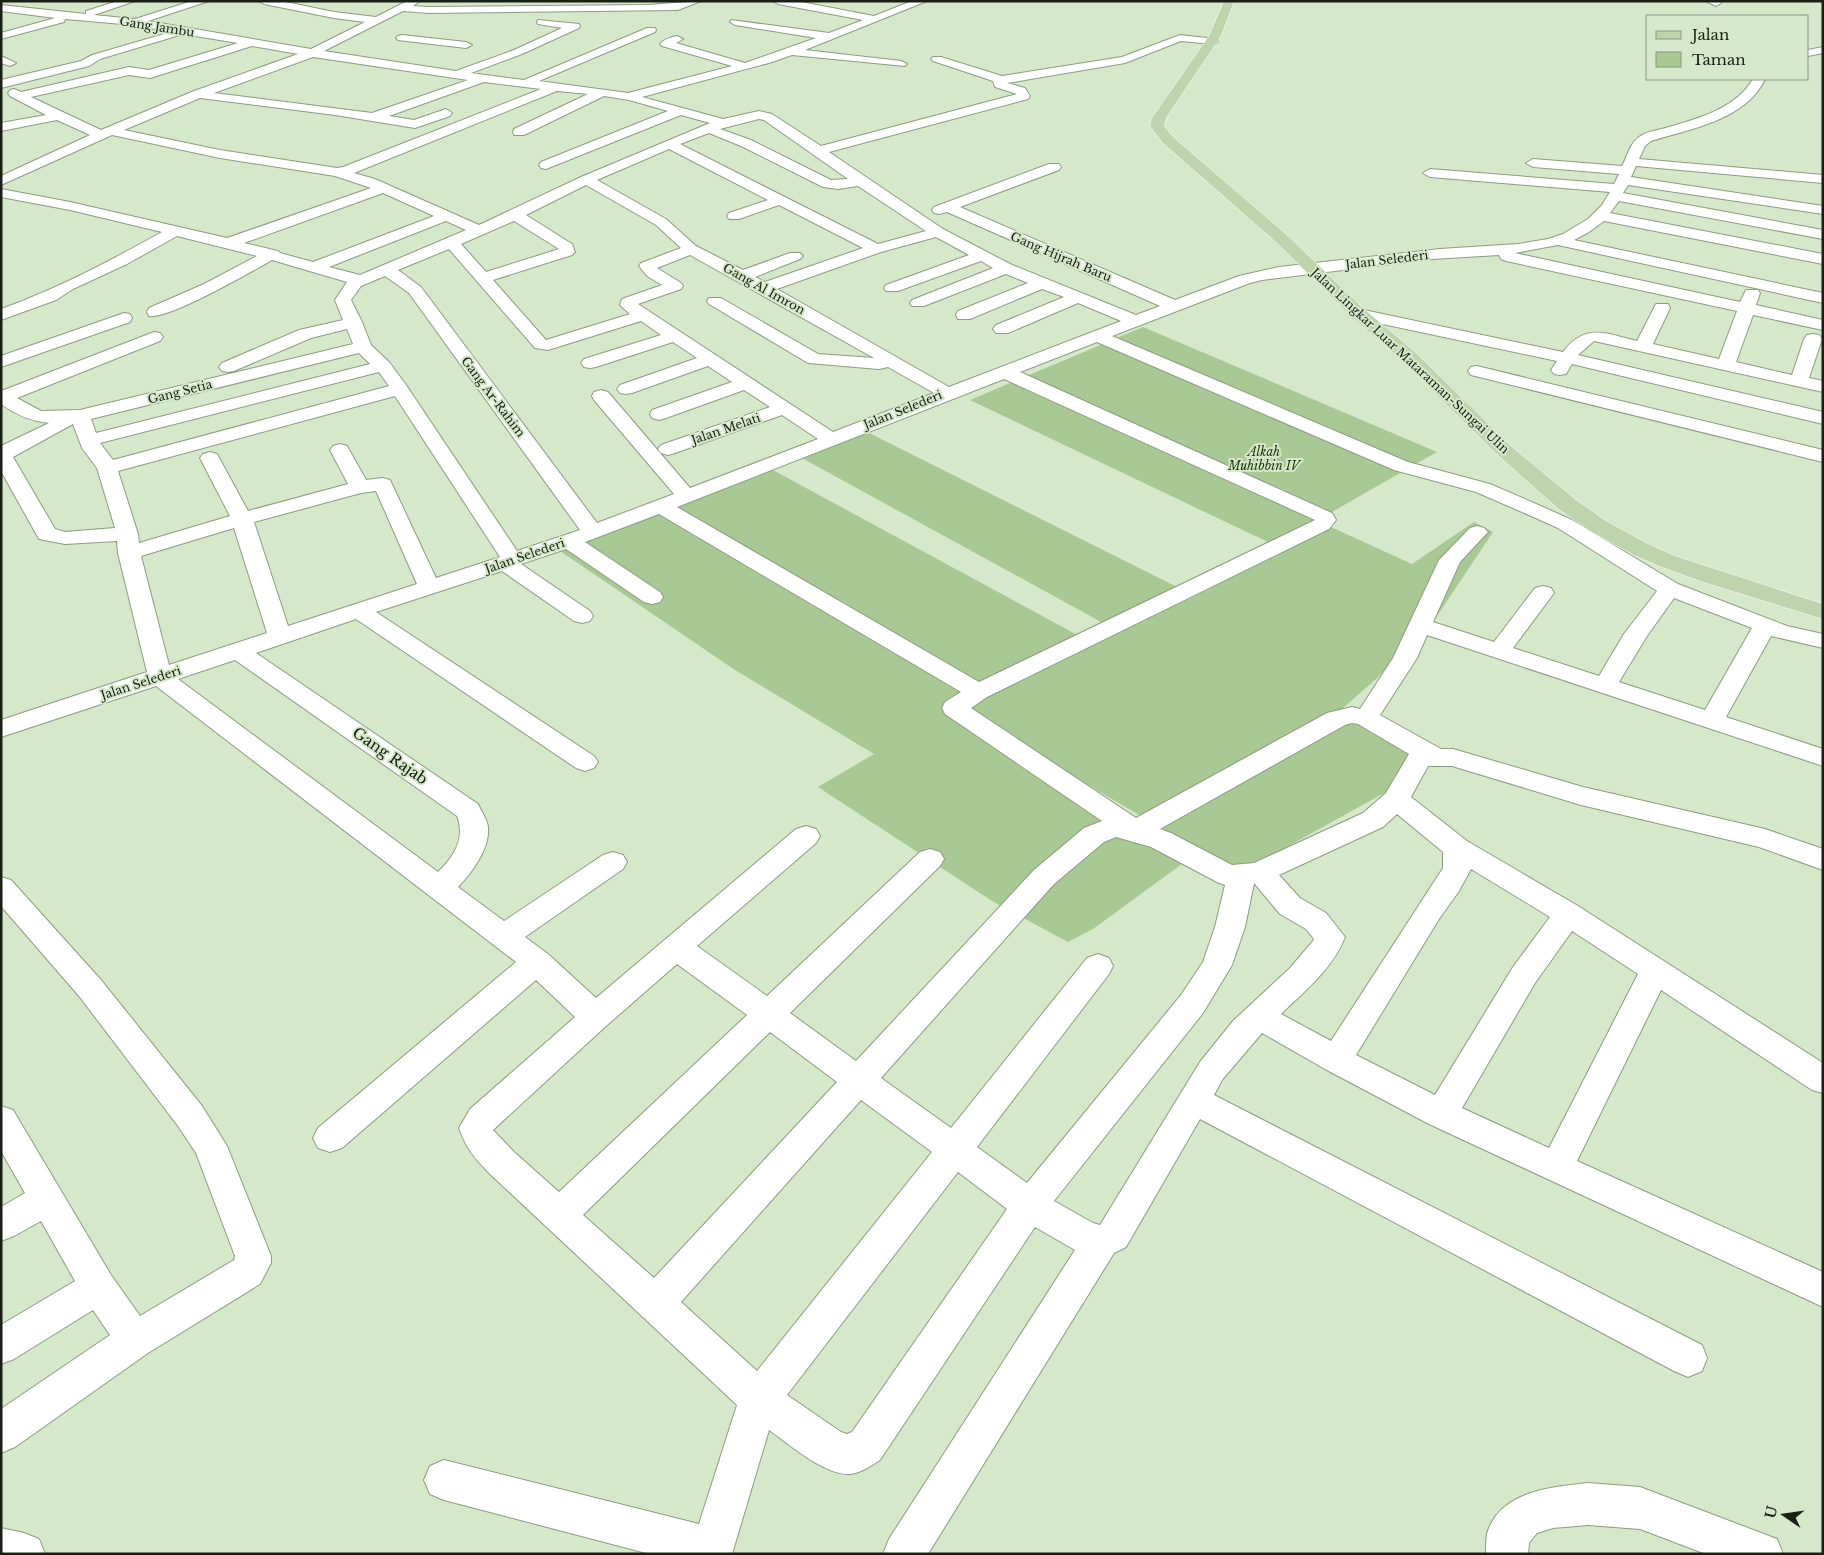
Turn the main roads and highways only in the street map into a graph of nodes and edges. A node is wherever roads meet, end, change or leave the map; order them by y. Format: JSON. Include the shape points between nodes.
{"nodes":[{"id":1,"x":1229,"y":1,"type":"edge"},
{"id":2,"x":1823,"y":612,"type":"edge"}],
"edges":[{"from":1,"to":2,"type":"main road","name":"Jalan Lingkar Luar Mataraman-Sungai Ulin","via":[[1212,41],[1159,118],[1157,126],[1168,140],[1408,356],[1506,452],[1568,505],[1598,526],[1666,561]]}]}
